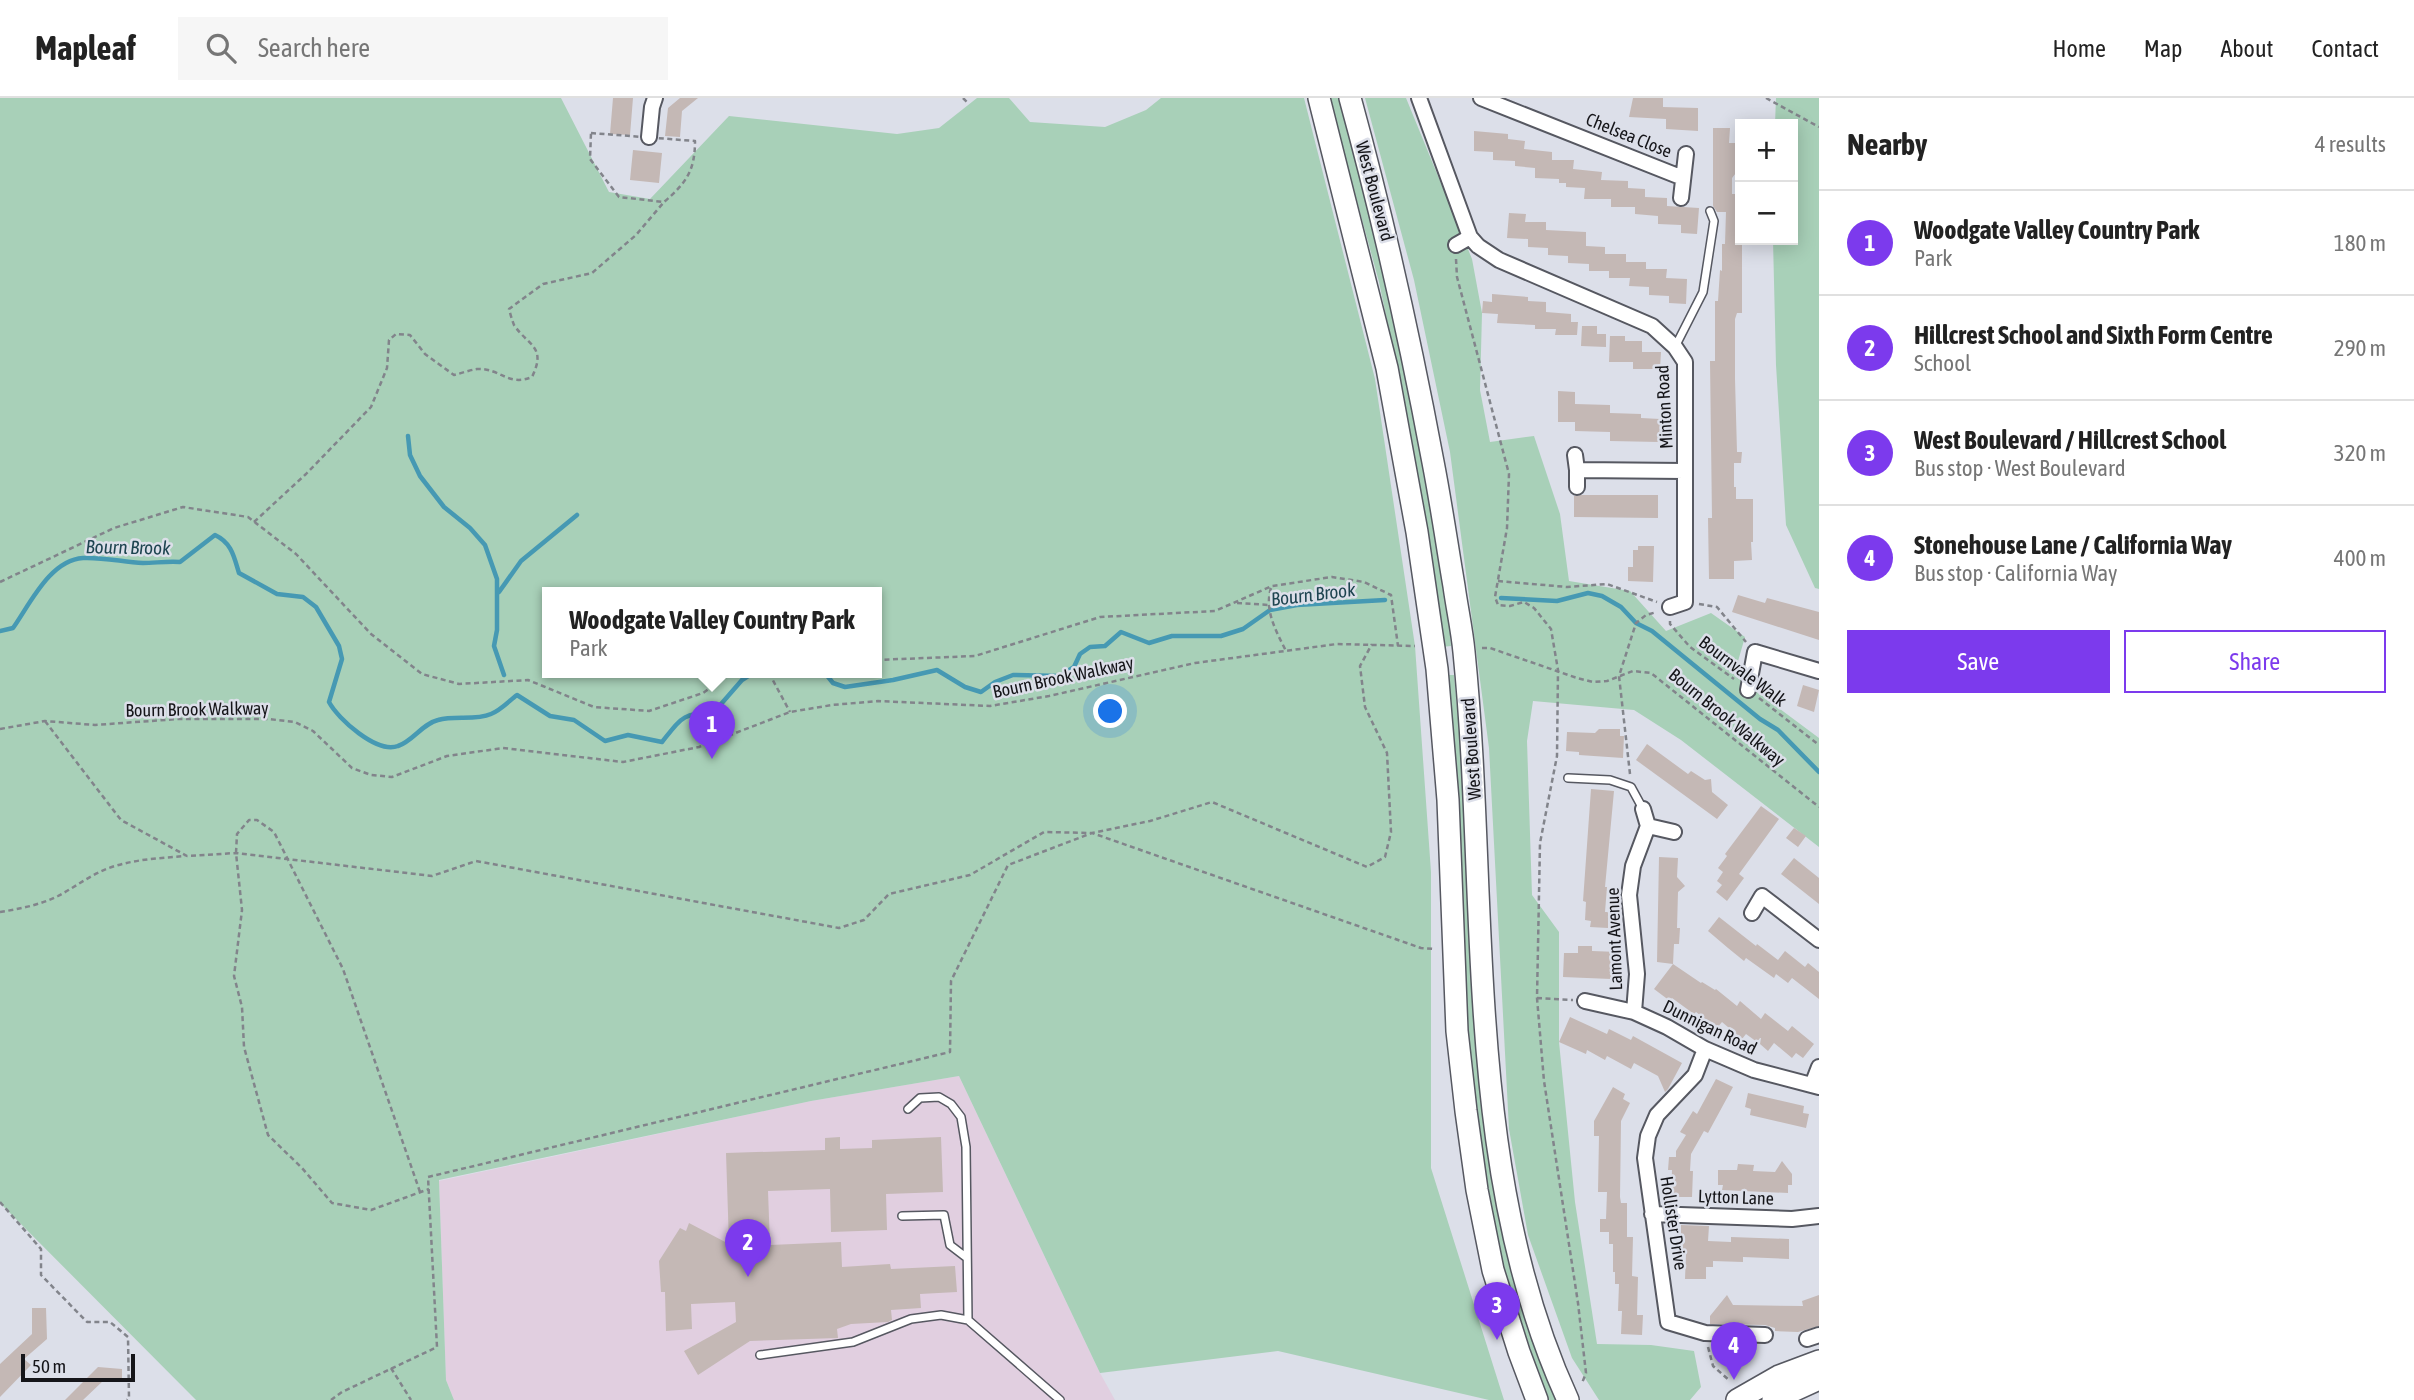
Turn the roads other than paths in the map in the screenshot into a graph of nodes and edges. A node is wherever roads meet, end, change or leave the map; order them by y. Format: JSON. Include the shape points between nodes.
{"nodes":[{"id":1,"x":655,"y":98,"type":"edge"},
{"id":2,"x":1319,"y":98,"type":"edge"},
{"id":3,"x":1350,"y":98,"type":"edge"},
{"id":4,"x":1419,"y":98,"type":"edge"},
{"id":5,"x":1481,"y":98,"type":"edge"},
{"id":6,"x":649,"y":137,"type":"road end"},
{"id":7,"x":1686,"y":154,"type":"dead end"},
{"id":8,"x":1683,"y":178,"type":"junction"},
{"id":9,"x":1681,"y":198,"type":"dead end"},
{"id":10,"x":1710,"y":211,"type":"dead end"},
{"id":11,"x":1470,"y":237,"type":"junction"},
{"id":12,"x":1456,"y":245,"type":"road end"},
{"id":13,"x":1675,"y":347,"type":"junction"},
{"id":14,"x":1685,"y":471,"type":"junction"},
{"id":15,"x":1577,"y":487,"type":"dead end"},
{"id":16,"x":1670,"y":607,"type":"road end"},
{"id":17,"x":1819,"y":671,"type":"edge"},
{"id":18,"x":1748,"y":690,"type":"road end"},
{"id":19,"x":1568,"y":778,"type":"dead end"},
{"id":20,"x":1643,"y":809,"type":"joint"},
{"id":21,"x":1648,"y":826,"type":"junction"},
{"id":22,"x":1674,"y":832,"type":"dead end"},
{"id":23,"x":1752,"y":913,"type":"dead end"},
{"id":24,"x":1819,"y":940,"type":"edge"},
{"id":25,"x":1585,"y":1001,"type":"road end"},
{"id":26,"x":1634,"y":1012,"type":"junction"},
{"id":27,"x":1705,"y":1049,"type":"junction"},
{"id":28,"x":1819,"y":1066,"type":"edge"},
{"id":29,"x":1816,"y":1086,"type":"edge"},
{"id":30,"x":908,"y":1109,"type":"dead end"},
{"id":31,"x":1652,"y":1214,"type":"junction"},
{"id":32,"x":902,"y":1216,"type":"dead end"},
{"id":33,"x":1819,"y":1216,"type":"edge"},
{"id":34,"x":967,"y":1258,"type":"junction"},
{"id":35,"x":968,"y":1320,"type":"junction"},
{"id":36,"x":1765,"y":1335,"type":"dead end"},
{"id":37,"x":761,"y":1355,"type":"dead end"},
{"id":38,"x":1819,"y":1361,"type":"edge"},
{"id":39,"x":1819,"y":1379,"type":"edge"},
{"id":40,"x":1734,"y":1391,"type":"edge"},
{"id":41,"x":1568,"y":1399,"type":"edge"},
{"id":42,"x":1060,"y":1400,"type":"edge"},
{"id":43,"x":1537,"y":1400,"type":"edge"},
{"id":44,"x":1773,"y":1400,"type":"edge"}],
"edges":[{"from":1,"to":6,"type":"street"},
{"from":2,"to":43,"type":"main road","name":"West Boulevard","via":[[1387,368],[1437,670],[1448,800],[1457,1031],[1477,1190],[1493,1270]]},
{"from":3,"to":41,"type":"main road","name":"West Boulevard","via":[[1398,284],[1464,649],[1486,1029],[1503,1183],[1544,1343]]},
{"from":4,"to":11,"type":"street"},
{"from":5,"to":8,"type":"street","name":"Chelsea Close"},
{"from":7,"to":8,"type":"street","name":"Chelsea Close"},
{"from":8,"to":9,"type":"street","name":"Chelsea Close"},
{"from":10,"to":13,"type":"lane","via":[[1714,221],[1703,292]]},
{"from":11,"to":12,"type":"street"},
{"from":11,"to":13,"type":"street","name":"Minton Road","via":[[1499,260],[1652,326]]},
{"from":13,"to":14,"type":"street","name":"Minton Road","via":[[1685,362]]},
{"from":14,"to":15,"type":"street","via":[[1576,463]]},
{"from":14,"to":16,"type":"street","name":"Minton Road","via":[[1685,602]]},
{"from":17,"to":18,"type":"street","via":[[1755,652]]},
{"from":19,"to":20,"type":"lane","via":[[1610,780],[1631,787]]},
{"from":20,"to":21,"type":"street"},
{"from":21,"to":22,"type":"street"},
{"from":21,"to":26,"type":"street","name":"Lamont Avenue","via":[[1633,866],[1629,895],[1637,974]]},
{"from":23,"to":24,"type":"street","via":[[1762,896]]},
{"from":25,"to":26,"type":"street","name":"Dunnigan Road"},
{"from":26,"to":27,"type":"street","name":"Dunnigan Road"},
{"from":27,"to":29,"type":"street","name":"Dunnigan Road","via":[[1754,1070]]},
{"from":27,"to":31,"type":"street","name":"Hollister Drive","via":[[1695,1075],[1657,1115],[1648,1136],[1645,1158]]},
{"from":28,"to":29,"type":"street"},
{"from":30,"to":34,"type":"lane","via":[[920,1098],[939,1097],[961,1117],[966,1147]]},
{"from":31,"to":33,"type":"street","name":"Lytton Lane"},
{"from":31,"to":36,"type":"street","name":"Hollister Drive","via":[[1668,1322],[1705,1333]]},
{"from":32,"to":34,"type":"lane","via":[[944,1214],[950,1245]]},
{"from":34,"to":35,"type":"lane"},
{"from":35,"to":37,"type":"lane","via":[[941,1315],[911,1320],[853,1342]]},
{"from":35,"to":42,"type":"lane"},
{"from":38,"to":40,"type":"main road"},
{"from":39,"to":44,"type":"main road"}]}
